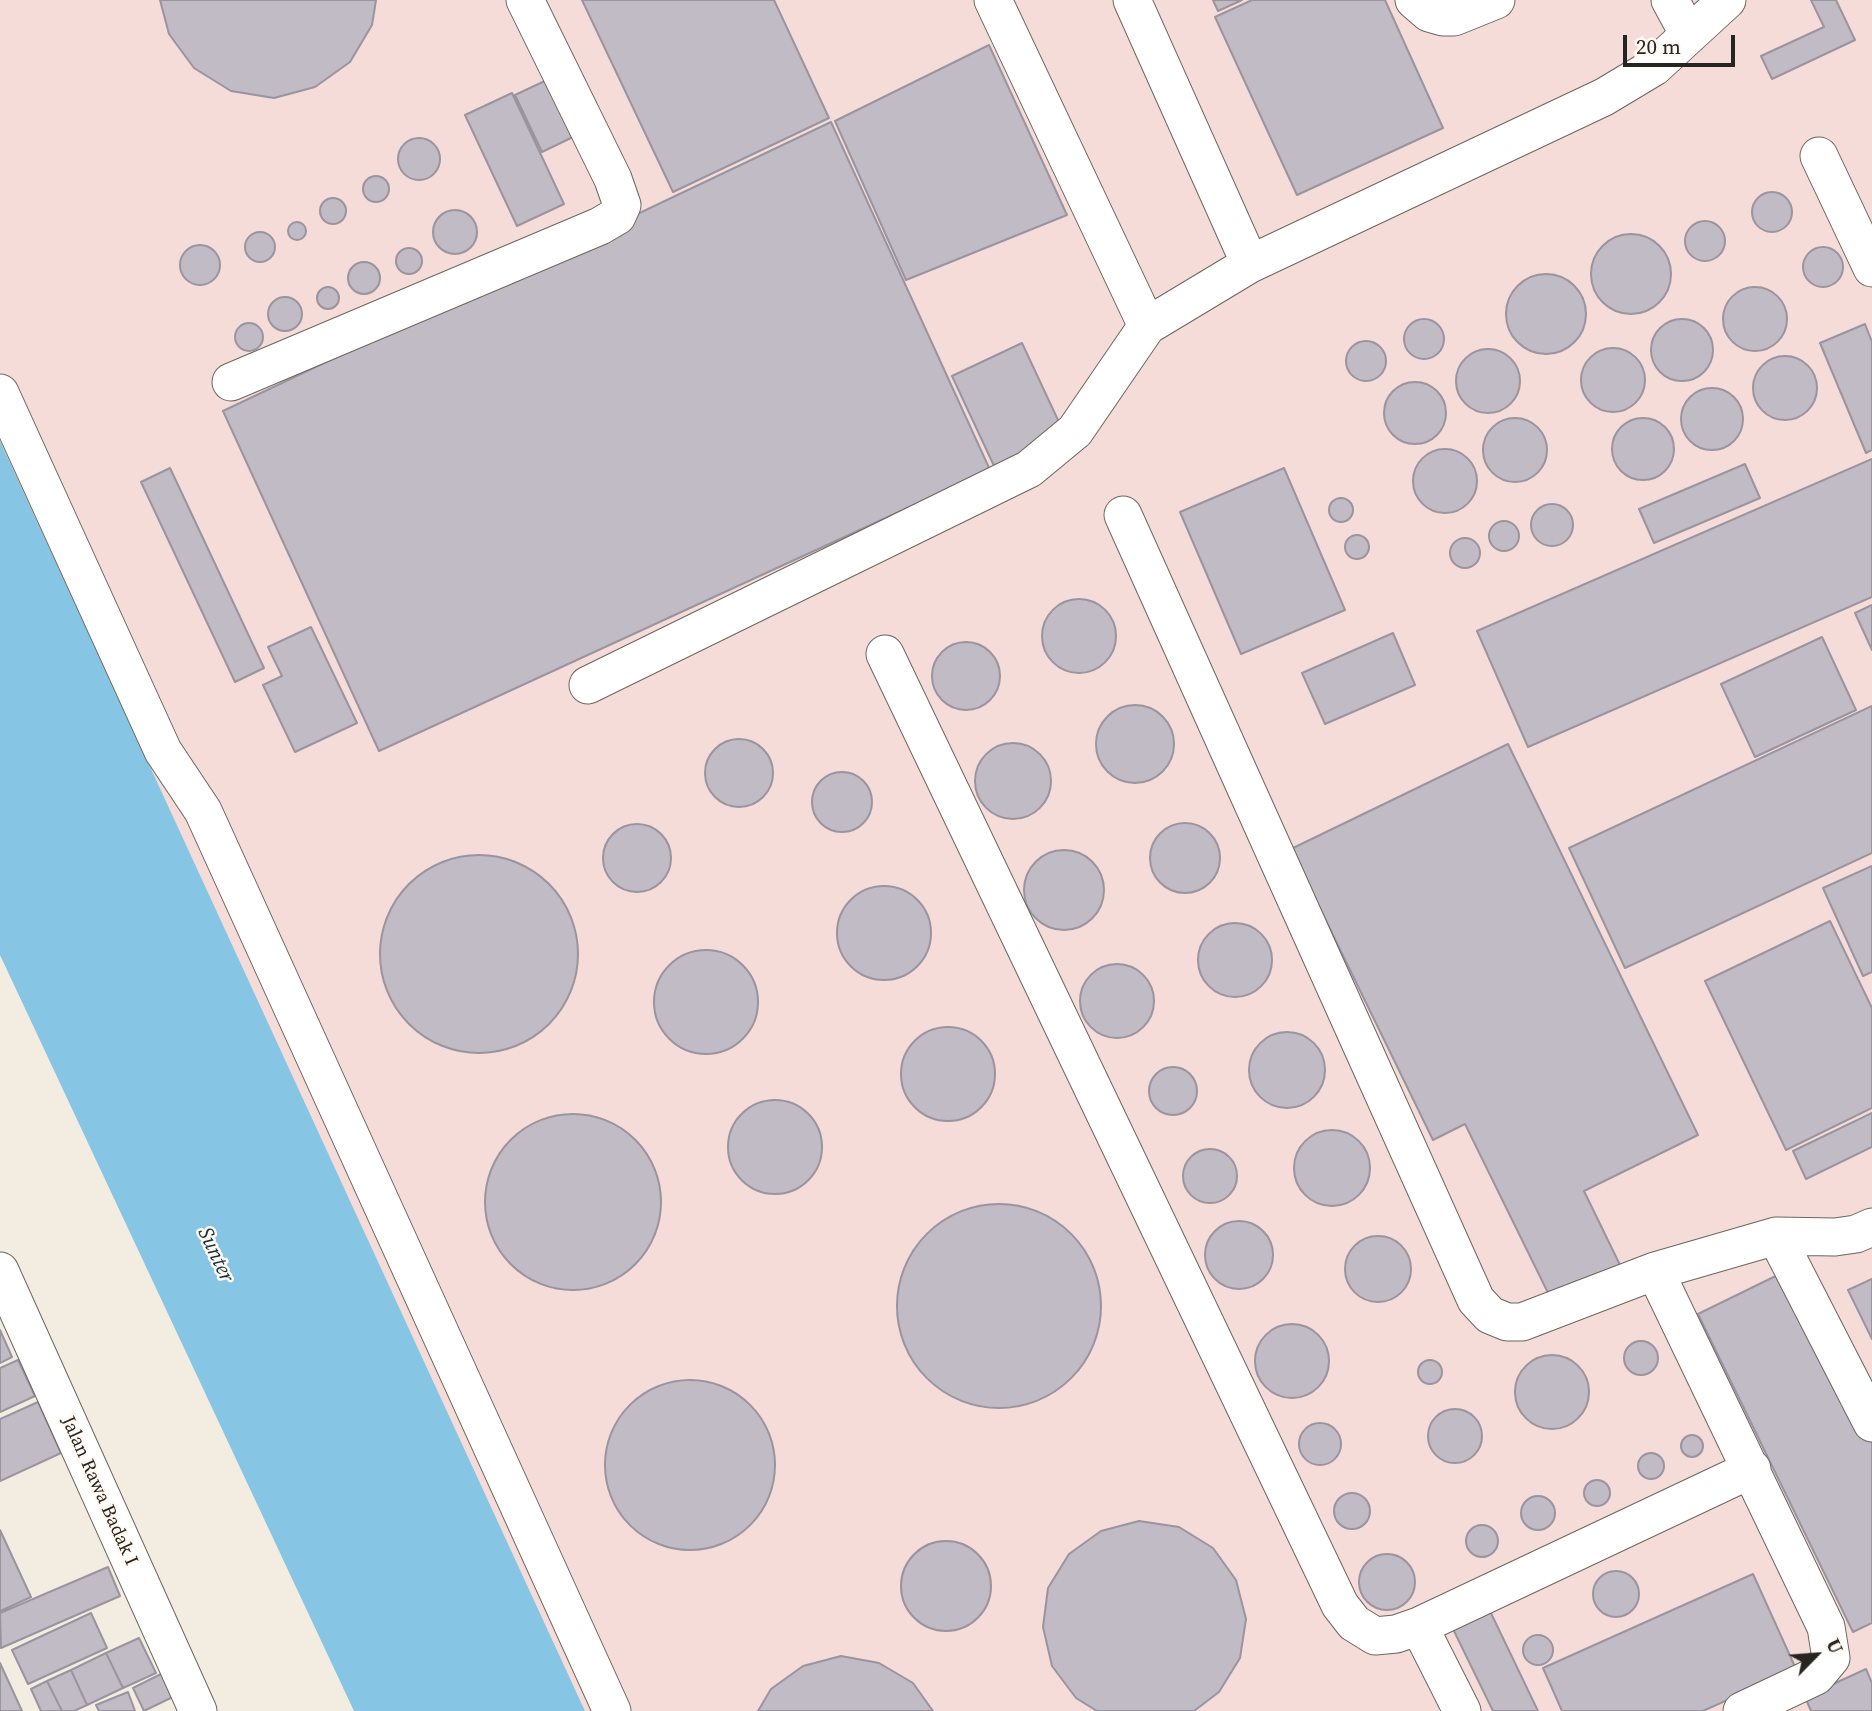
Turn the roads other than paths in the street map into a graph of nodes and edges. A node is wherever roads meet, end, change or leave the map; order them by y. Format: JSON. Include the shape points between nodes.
{"nodes":[{"id":1,"x":525,"y":0,"type":"edge"},
{"id":2,"x":993,"y":0,"type":"edge"},
{"id":3,"x":1132,"y":0,"type":"edge"},
{"id":4,"x":1414,"y":0,"type":"edge"},
{"id":5,"x":1496,"y":0,"type":"edge"},
{"id":6,"x":1670,"y":0,"type":"edge"},
{"id":7,"x":1727,"y":0,"type":"edge"},
{"id":8,"x":1689,"y":35,"type":"junction"},
{"id":9,"x":1819,"y":156,"type":"dead end"},
{"id":10,"x":1250,"y":264,"type":"junction"},
{"id":11,"x":1872,"y":268,"type":"edge"},
{"id":12,"x":1147,"y":326,"type":"junction"},
{"id":13,"x":232,"y":382,"type":"dead end"},
{"id":14,"x":0,"y":393,"type":"edge"},
{"id":15,"x":1123,"y":515,"type":"dead end"},
{"id":16,"x":885,"y":654,"type":"dead end"},
{"id":17,"x":588,"y":685,"type":"dead end"},
{"id":18,"x":1872,"y":1227,"type":"edge"},
{"id":19,"x":1776,"y":1236,"type":"junction"},
{"id":20,"x":1655,"y":1271,"type":"junction"},
{"id":21,"x":0,"y":1273,"type":"edge"},
{"id":22,"x":1872,"y":1423,"type":"edge"},
{"id":23,"x":1752,"y":1469,"type":"junction"},
{"id":24,"x":1419,"y":1626,"type":"junction"},
{"id":25,"x":198,"y":1711,"type":"edge"},
{"id":26,"x":612,"y":1711,"type":"edge"},
{"id":27,"x":1462,"y":1711,"type":"edge"},
{"id":28,"x":1742,"y":1711,"type":"edge"}],
"edges":[{"from":1,"to":13,"type":"street","via":[[612,179],[622,205],[617,216]]},
{"from":2,"to":12,"type":"street"},
{"from":3,"to":10,"type":"street"},
{"from":4,"to":5,"type":"street","via":[[1429,13],[1454,17]]},
{"from":6,"to":8,"type":"street"},
{"from":7,"to":8,"type":"street"},
{"from":8,"to":10,"type":"street","via":[[1654,67],[1604,97]]},
{"from":9,"to":11,"type":"street"},
{"from":10,"to":12,"type":"street"},
{"from":12,"to":17,"type":"street","via":[[1075,431],[1029,469]]},
{"from":14,"to":26,"type":"street","via":[[163,751],[203,811]]},
{"from":15,"to":20,"type":"street","via":[[1476,1300],[1490,1315],[1522,1322]]},
{"from":16,"to":24,"type":"street","via":[[1340,1605],[1354,1623],[1374,1636]]},
{"from":18,"to":19,"type":"street","via":[[1835,1237]]},
{"from":19,"to":20,"type":"street"},
{"from":19,"to":22,"type":"street"},
{"from":20,"to":23,"type":"street"},
{"from":21,"to":25,"type":"street","name":"Jalan Rawa Badak I"},
{"from":23,"to":24,"type":"street"},
{"from":23,"to":28,"type":"street","via":[[1826,1627],[1832,1658],[1816,1676]]},
{"from":24,"to":27,"type":"street"}]}
